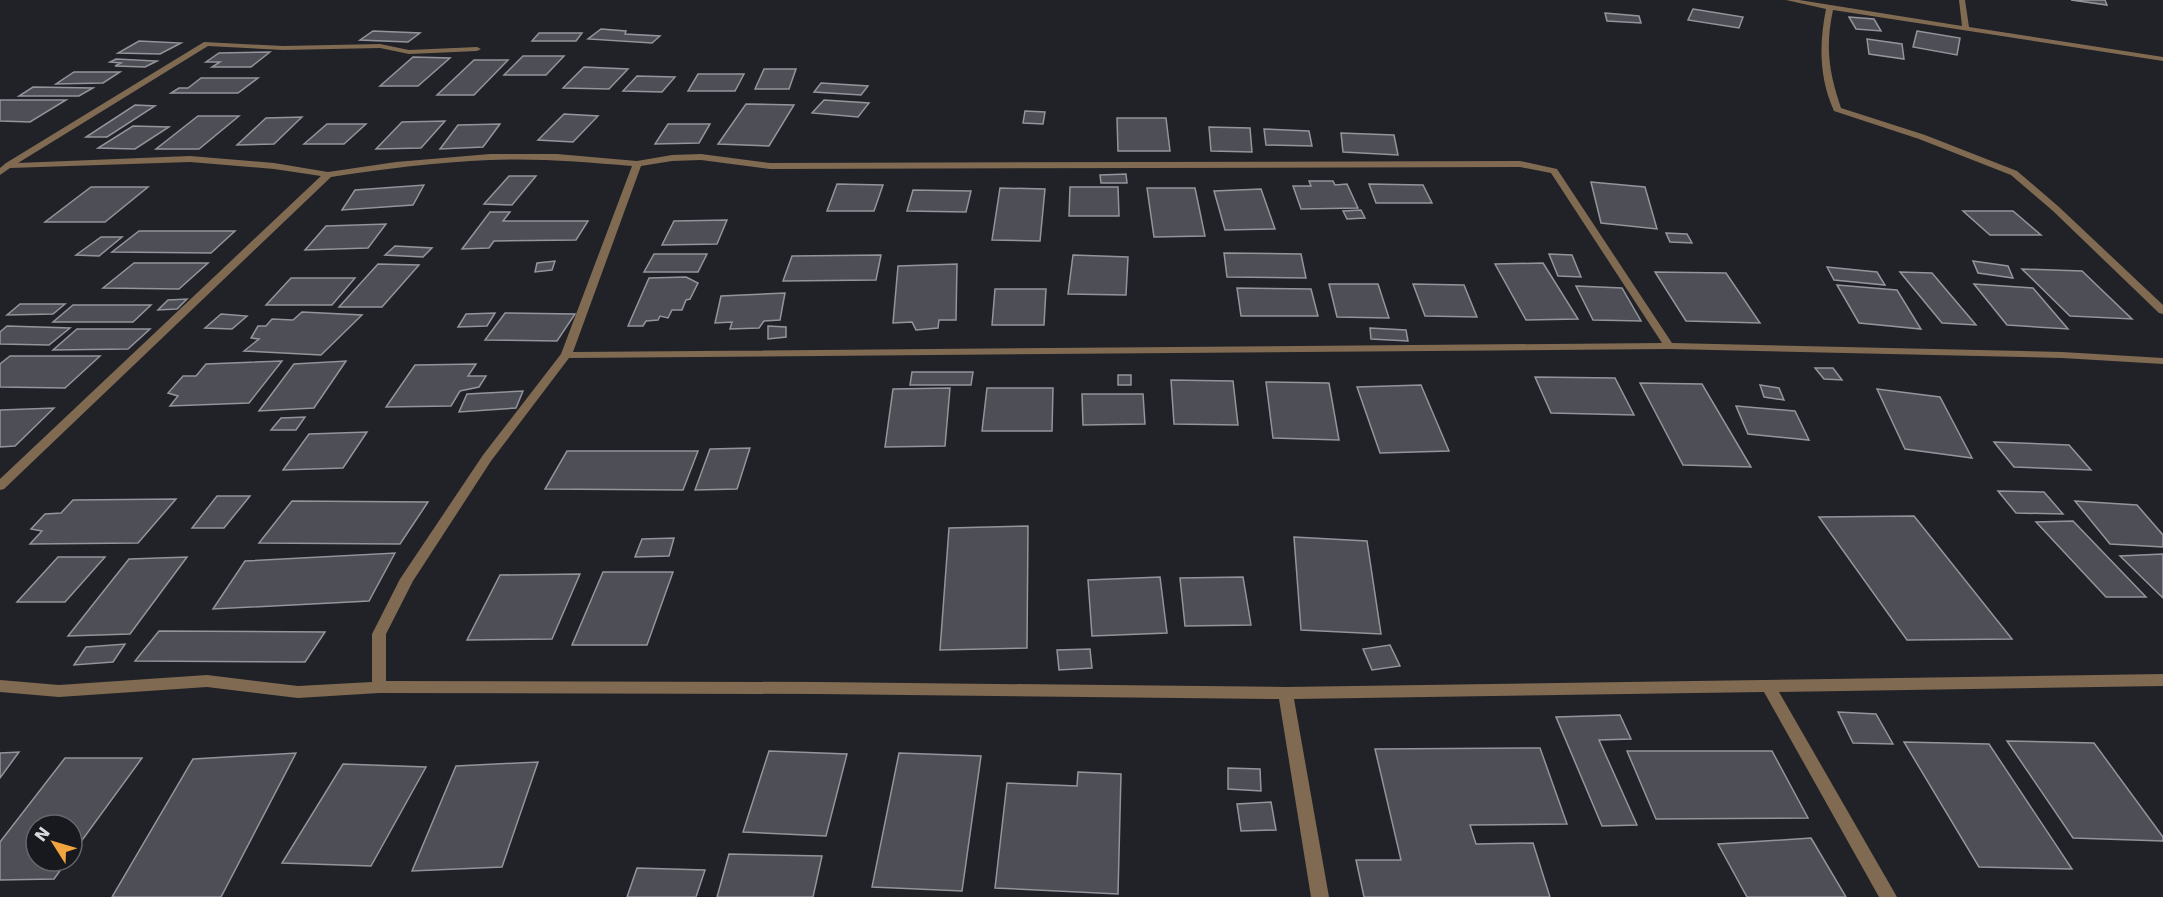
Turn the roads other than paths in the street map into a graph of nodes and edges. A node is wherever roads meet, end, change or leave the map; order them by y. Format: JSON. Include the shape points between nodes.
{"nodes":[{"id":1,"x":1789,"y":0,"type":"edge"},
{"id":2,"x":1962,"y":0,"type":"edge"},
{"id":3,"x":1830,"y":9,"type":"junction"},
{"id":4,"x":1966,"y":30,"type":"junction"},
{"id":5,"x":477,"y":49,"type":"dead end"},
{"id":6,"x":2163,"y":60,"type":"edge"},
{"id":7,"x":637,"y":164,"type":"junction"},
{"id":8,"x":8,"y":166,"type":"junction"},
{"id":9,"x":0,"y":172,"type":"edge"},
{"id":10,"x":328,"y":175,"type":"junction"},
{"id":11,"x":2163,"y":311,"type":"edge"},
{"id":12,"x":1669,"y":346,"type":"junction"},
{"id":13,"x":566,"y":356,"type":"junction"},
{"id":14,"x":2163,"y":361,"type":"edge"},
{"id":15,"x":0,"y":486,"type":"edge"},
{"id":16,"x":2163,"y":680,"type":"edge"},
{"id":17,"x":0,"y":686,"type":"edge"},
{"id":18,"x":1768,"y":686,"type":"junction"},
{"id":19,"x":379,"y":687,"type":"junction"},
{"id":20,"x":1286,"y":693,"type":"junction"},
{"id":21,"x":1320,"y":897,"type":"edge"},
{"id":22,"x":1888,"y":897,"type":"edge"}],
"edges":[{"from":1,"to":3,"type":"street"},
{"from":2,"to":4,"type":"street"},
{"from":3,"to":4,"type":"street"},
{"from":3,"to":11,"type":"street","via":[[1823,37],[1825,72],[1837,109],[1922,136],[2014,173]]},
{"from":4,"to":6,"type":"street"},
{"from":5,"to":8,"type":"street","via":[[409,52],[380,46],[283,48],[207,44]]},
{"from":7,"to":10,"type":"street","via":[[490,156]]},
{"from":7,"to":12,"type":"street","via":[[701,157],[751,166],[1537,166],[1554,171]]},
{"from":7,"to":13,"type":"street"},
{"from":8,"to":9,"type":"street"},
{"from":8,"to":10,"type":"street","via":[[190,159]]},
{"from":10,"to":15,"type":"street"},
{"from":12,"to":13,"type":"street"},
{"from":12,"to":14,"type":"street"},
{"from":13,"to":19,"type":"street","via":[[487,458],[407,579],[379,634]]},
{"from":16,"to":18,"type":"street"},
{"from":17,"to":19,"type":"street","via":[[59,691],[207,681],[298,692]]},
{"from":18,"to":20,"type":"street"},
{"from":18,"to":22,"type":"street"},
{"from":19,"to":20,"type":"street"},
{"from":20,"to":21,"type":"street"}]}
